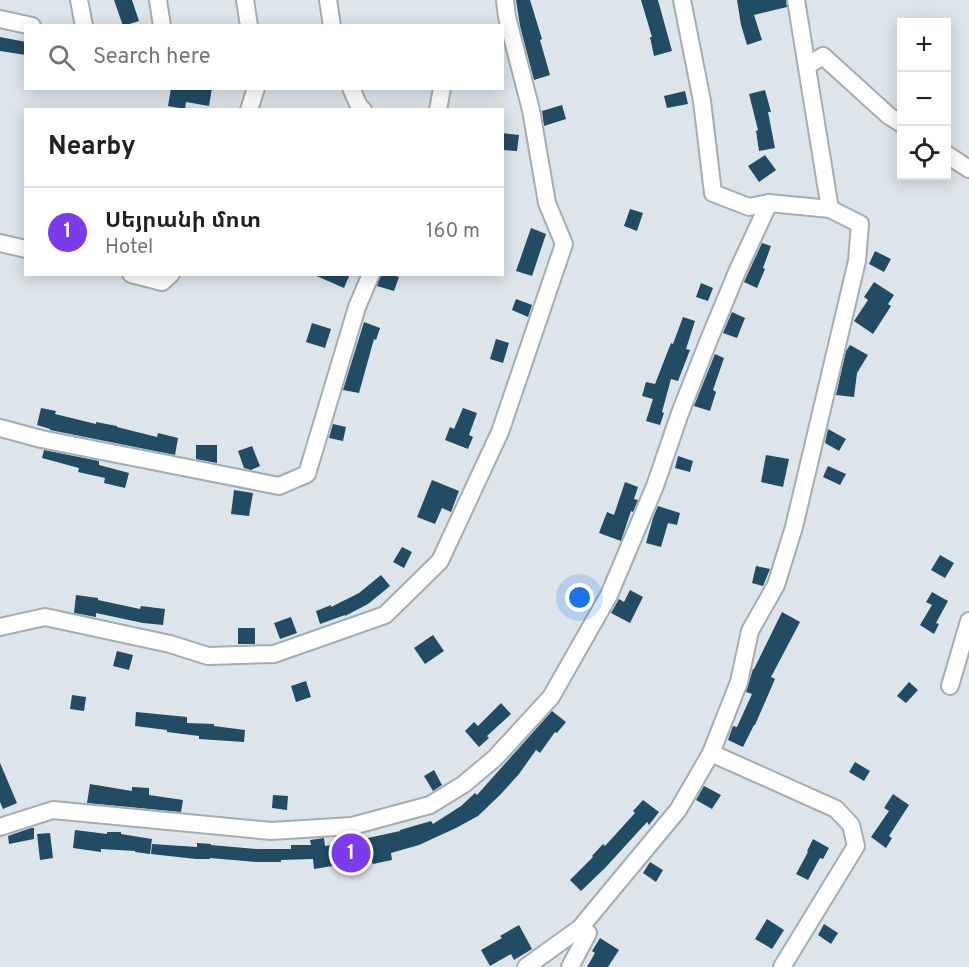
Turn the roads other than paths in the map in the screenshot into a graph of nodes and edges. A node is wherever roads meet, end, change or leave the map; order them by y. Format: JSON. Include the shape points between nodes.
{"nodes":[{"id":1,"x":79,"y":0,"type":"edge"},
{"id":2,"x":158,"y":0,"type":"edge"},
{"id":3,"x":245,"y":0,"type":"edge"},
{"id":4,"x":328,"y":0,"type":"edge"},
{"id":5,"x":505,"y":0,"type":"edge"},
{"id":6,"x":682,"y":0,"type":"edge"},
{"id":7,"x":796,"y":0,"type":"edge"},
{"id":8,"x":0,"y":19,"type":"edge"},
{"id":9,"x":503,"y":21,"type":"edge"},
{"id":10,"x":24,"y":24,"type":"edge"},
{"id":11,"x":84,"y":24,"type":"edge"},
{"id":12,"x":162,"y":24,"type":"edge"},
{"id":13,"x":249,"y":24,"type":"edge"},
{"id":14,"x":332,"y":24,"type":"edge"},
{"id":15,"x":504,"y":24,"type":"edge"},
{"id":16,"x":807,"y":66,"type":"junction"},
{"id":17,"x":255,"y":90,"type":"edge"},
{"id":18,"x":352,"y":90,"type":"edge"},
{"id":19,"x":442,"y":90,"type":"edge"},
{"id":20,"x":250,"y":108,"type":"edge"},
{"id":21,"x":361,"y":108,"type":"edge"},
{"id":22,"x":438,"y":108,"type":"edge"},
{"id":23,"x":897,"y":121,"type":"edge"},
{"id":24,"x":951,"y":157,"type":"edge"},
{"id":25,"x":969,"y":169,"type":"edge"},
{"id":26,"x":769,"y":204,"type":"junction"},
{"id":27,"x":830,"y":209,"type":"junction"},
{"id":28,"x":0,"y":243,"type":"edge"},
{"id":29,"x":24,"y":249,"type":"edge"},
{"id":30,"x":139,"y":276,"type":"edge"},
{"id":31,"x":169,"y":276,"type":"edge"},
{"id":32,"x":370,"y":276,"type":"edge"},
{"id":33,"x":2,"y":432,"type":"edge"},
{"id":34,"x":969,"y":621,"type":"edge"},
{"id":35,"x":0,"y":627,"type":"edge"},
{"id":36,"x":950,"y":686,"type":"dead end"},
{"id":37,"x":711,"y":753,"type":"junction"},
{"id":38,"x":0,"y":826,"type":"edge"},
{"id":39,"x":588,"y":933,"type":"dead end"},
{"id":40,"x":526,"y":967,"type":"edge"},
{"id":41,"x":570,"y":967,"type":"edge"},
{"id":42,"x":782,"y":967,"type":"edge"}],
"edges":[{"from":1,"to":11,"type":"street"},
{"from":2,"to":12,"type":"street"},
{"from":3,"to":13,"type":"street"},
{"from":4,"to":14,"type":"street"},
{"from":5,"to":9,"type":"street"},
{"from":6,"to":26,"type":"street","via":[[702,101],[713,193],[749,207]]},
{"from":7,"to":16,"type":"street"},
{"from":8,"to":10,"type":"street"},
{"from":15,"to":35,"type":"street","via":[[531,110],[547,203],[564,244],[500,432],[440,561],[385,615],[274,654],[208,656],[45,616]]},
{"from":16,"to":23,"type":"street","via":[[823,56]]},
{"from":16,"to":27,"type":"street"},
{"from":17,"to":20,"type":"street"},
{"from":18,"to":21,"type":"street"},
{"from":19,"to":22,"type":"street"},
{"from":24,"to":25,"type":"street"},
{"from":26,"to":27,"type":"street"},
{"from":26,"to":38,"type":"street","via":[[708,342],[655,486],[609,595],[551,697],[495,758],[464,784],[430,805],[352,826],[272,831],[53,810]]},
{"from":27,"to":37,"type":"street","via":[[860,224],[857,261],[794,527],[776,585],[750,631],[739,682]]},
{"from":28,"to":29,"type":"street"},
{"from":30,"to":31,"type":"street","via":[[162,282]]},
{"from":32,"to":33,"type":"street","via":[[357,307],[307,474],[279,486]]},
{"from":34,"to":36,"type":"street"},
{"from":37,"to":40,"type":"street","via":[[678,810],[580,928]]},
{"from":37,"to":42,"type":"street","via":[[836,808],[851,825],[856,846]]},
{"from":39,"to":41,"type":"street"}]}
